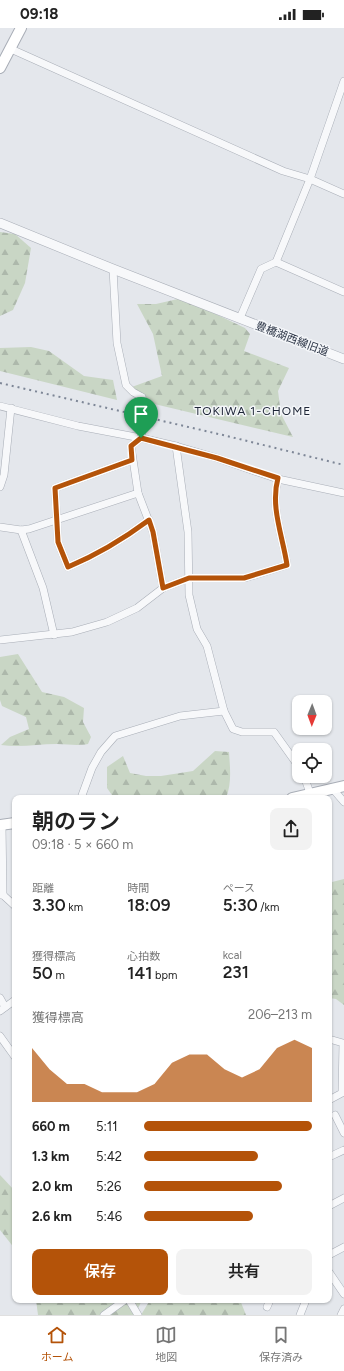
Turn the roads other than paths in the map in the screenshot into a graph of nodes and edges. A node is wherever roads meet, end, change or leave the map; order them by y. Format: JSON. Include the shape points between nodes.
{"nodes":[{"id":1,"x":21,"y":28,"type":"edge"},
{"id":2,"x":11,"y":49,"type":"junction"},
{"id":3,"x":0,"y":67,"type":"edge"},
{"id":4,"x":344,"y":81,"type":"edge"},
{"id":5,"x":310,"y":179,"type":"junction"},
{"id":6,"x":344,"y":194,"type":"edge"},
{"id":7,"x":0,"y":223,"type":"edge"},
{"id":8,"x":276,"y":262,"type":"junction"},
{"id":9,"x":113,"y":269,"type":"junction"},
{"id":10,"x":344,"y":292,"type":"edge"},
{"id":11,"x":240,"y":318,"type":"junction"},
{"id":12,"x":344,"y":359,"type":"edge"},
{"id":13,"x":0,"y":406,"type":"edge"},
{"id":14,"x":11,"y":408,"type":"junction"},
{"id":15,"x":141,"y":438,"type":"junction"},
{"id":16,"x":176,"y":446,"type":"junction"},
{"id":17,"x":132,"y":460,"type":"junction"},
{"id":18,"x":278,"y":478,"type":"junction"},
{"id":19,"x":0,"y":488,"type":"edge"},
{"id":20,"x":138,"y":493,"type":"junction"},
{"id":21,"x":344,"y":493,"type":"edge"},
{"id":22,"x":149,"y":520,"type":"junction"},
{"id":23,"x":56,"y":521,"type":"junction"},
{"id":24,"x":0,"y":527,"type":"edge"},
{"id":25,"x":21,"y":530,"type":"junction"},
{"id":26,"x":189,"y":578,"type":"junction"},
{"id":27,"x":163,"y":588,"type":"junction"},
{"id":28,"x":54,"y":635,"type":"junction"},
{"id":29,"x":0,"y":640,"type":"edge"},
{"id":30,"x":224,"y":711,"type":"junction"},
{"id":31,"x":292,"y":757,"type":"edge"},
{"id":32,"x":306,"y":783,"type":"edge"},
{"id":33,"x":344,"y":786,"type":"edge"},
{"id":34,"x":332,"y":788,"type":"junction"},
{"id":35,"x":310,"y":793,"type":"junction"},
{"id":36,"x":82,"y":795,"type":"edge"},
{"id":37,"x":303,"y":795,"type":"edge"},
{"id":38,"x":344,"y":802,"type":"edge"},
{"id":39,"x":12,"y":823,"type":"edge"},
{"id":40,"x":1,"y":825,"type":"edge"},
{"id":41,"x":1,"y":895,"type":"edge"},
{"id":42,"x":12,"y":904,"type":"edge"},
{"id":43,"x":0,"y":998,"type":"edge"},
{"id":44,"x":12,"y":1002,"type":"edge"},
{"id":45,"x":3,"y":1009,"type":"edge"},
{"id":46,"x":0,"y":1036,"type":"edge"},
{"id":47,"x":332,"y":1040,"type":"edge"},
{"id":48,"x":12,"y":1053,"type":"edge"},
{"id":49,"x":332,"y":1098,"type":"edge"},
{"id":50,"x":335,"y":1115,"type":"dead end"},
{"id":51,"x":344,"y":1133,"type":"edge"},
{"id":52,"x":343,"y":1152,"type":"edge"},
{"id":53,"x":332,"y":1156,"type":"edge"},
{"id":54,"x":344,"y":1198,"type":"edge"},
{"id":55,"x":332,"y":1204,"type":"edge"},
{"id":56,"x":344,"y":1247,"type":"edge"},
{"id":57,"x":332,"y":1253,"type":"edge"},
{"id":58,"x":332,"y":1276,"type":"edge"},
{"id":59,"x":344,"y":1294,"type":"edge"},
{"id":60,"x":121,"y":1303,"type":"edge"},
{"id":61,"x":131,"y":1303,"type":"edge"},
{"id":62,"x":305,"y":1303,"type":"edge"},
{"id":63,"x":344,"y":1309,"type":"edge"},
{"id":64,"x":104,"y":1315,"type":"edge"},
{"id":65,"x":138,"y":1315,"type":"edge"},
{"id":66,"x":300,"y":1315,"type":"edge"},
{"id":67,"x":342,"y":1315,"type":"edge"}],
"edges":[{"from":1,"to":2,"type":"main road"},
{"from":2,"to":3,"type":"main road"},
{"from":2,"to":5,"type":"street","via":[[283,171]]},
{"from":4,"to":5,"type":"street"},
{"from":5,"to":6,"type":"street"},
{"from":5,"to":8,"type":"street"},
{"from":7,"to":9,"type":"street","name":"豊橋湖西線旧道"},
{"from":8,"to":10,"type":"street"},
{"from":8,"to":11,"type":"street","via":[[261,269]]},
{"from":9,"to":11,"type":"street","name":"豊橋湖西線旧道"},
{"from":9,"to":15,"type":"street","bridge":true,"via":[[116,343],[126,385],[142,397],[146,411]]},
{"from":11,"to":12,"type":"street","name":"豊橋湖西線旧道"},
{"from":13,"to":14,"type":"street"},
{"from":14,"to":15,"type":"street","via":[[78,426]]},
{"from":14,"to":19,"type":"street","via":[[4,475]]},
{"from":15,"to":16,"type":"street"},
{"from":15,"to":17,"type":"street","via":[[131,446]]},
{"from":16,"to":18,"type":"street"},
{"from":16,"to":26,"type":"street","via":[[188,532]]},
{"from":17,"to":20,"type":"street"},
{"from":17,"to":23,"type":"street","via":[[55,488]]},
{"from":18,"to":21,"type":"street"},
{"from":18,"to":26,"type":"street","via":[[276,506],[287,565],[244,578]]},
{"from":20,"to":22,"type":"street"},
{"from":20,"to":23,"type":"street"},
{"from":22,"to":23,"type":"street","via":[[122,540],[68,567],[58,542]]},
{"from":22,"to":27,"type":"street"},
{"from":23,"to":25,"type":"street"},
{"from":24,"to":25,"type":"street"},
{"from":25,"to":28,"type":"street","via":[[43,588]]},
{"from":26,"to":27,"type":"street"},
{"from":26,"to":30,"type":"street","via":[[189,595],[198,629],[207,646]]},
{"from":27,"to":28,"type":"street","via":[[138,608],[107,622]]},
{"from":28,"to":29,"type":"street"},
{"from":30,"to":31,"type":"street","via":[[233,729],[242,732],[274,732]]},
{"from":30,"to":36,"type":"street","via":[[180,716],[115,736],[101,752],[92,768]]},
{"from":32,"to":35,"type":"street"},
{"from":33,"to":34,"type":"main road"},
{"from":34,"to":35,"type":"main road"},
{"from":34,"to":38,"type":"street"},
{"from":35,"to":37,"type":"main road"},
{"from":39,"to":40,"type":"main road"},
{"from":40,"to":41,"type":"street"},
{"from":41,"to":42,"type":"street"},
{"from":43,"to":45,"type":"street"},
{"from":44,"to":45,"type":"street"},
{"from":46,"to":48,"type":"street"},
{"from":47,"to":49,"type":"street","via":[[343,1043],[342,1093]]},
{"from":50,"to":51,"type":"street"},
{"from":52,"to":53,"type":"street"},
{"from":54,"to":55,"type":"street"},
{"from":56,"to":57,"type":"street"},
{"from":58,"to":59,"type":"street"},
{"from":60,"to":64,"type":"street"},
{"from":61,"to":65,"type":"street"},
{"from":62,"to":66,"type":"street"},
{"from":63,"to":67,"type":"street"}]}
